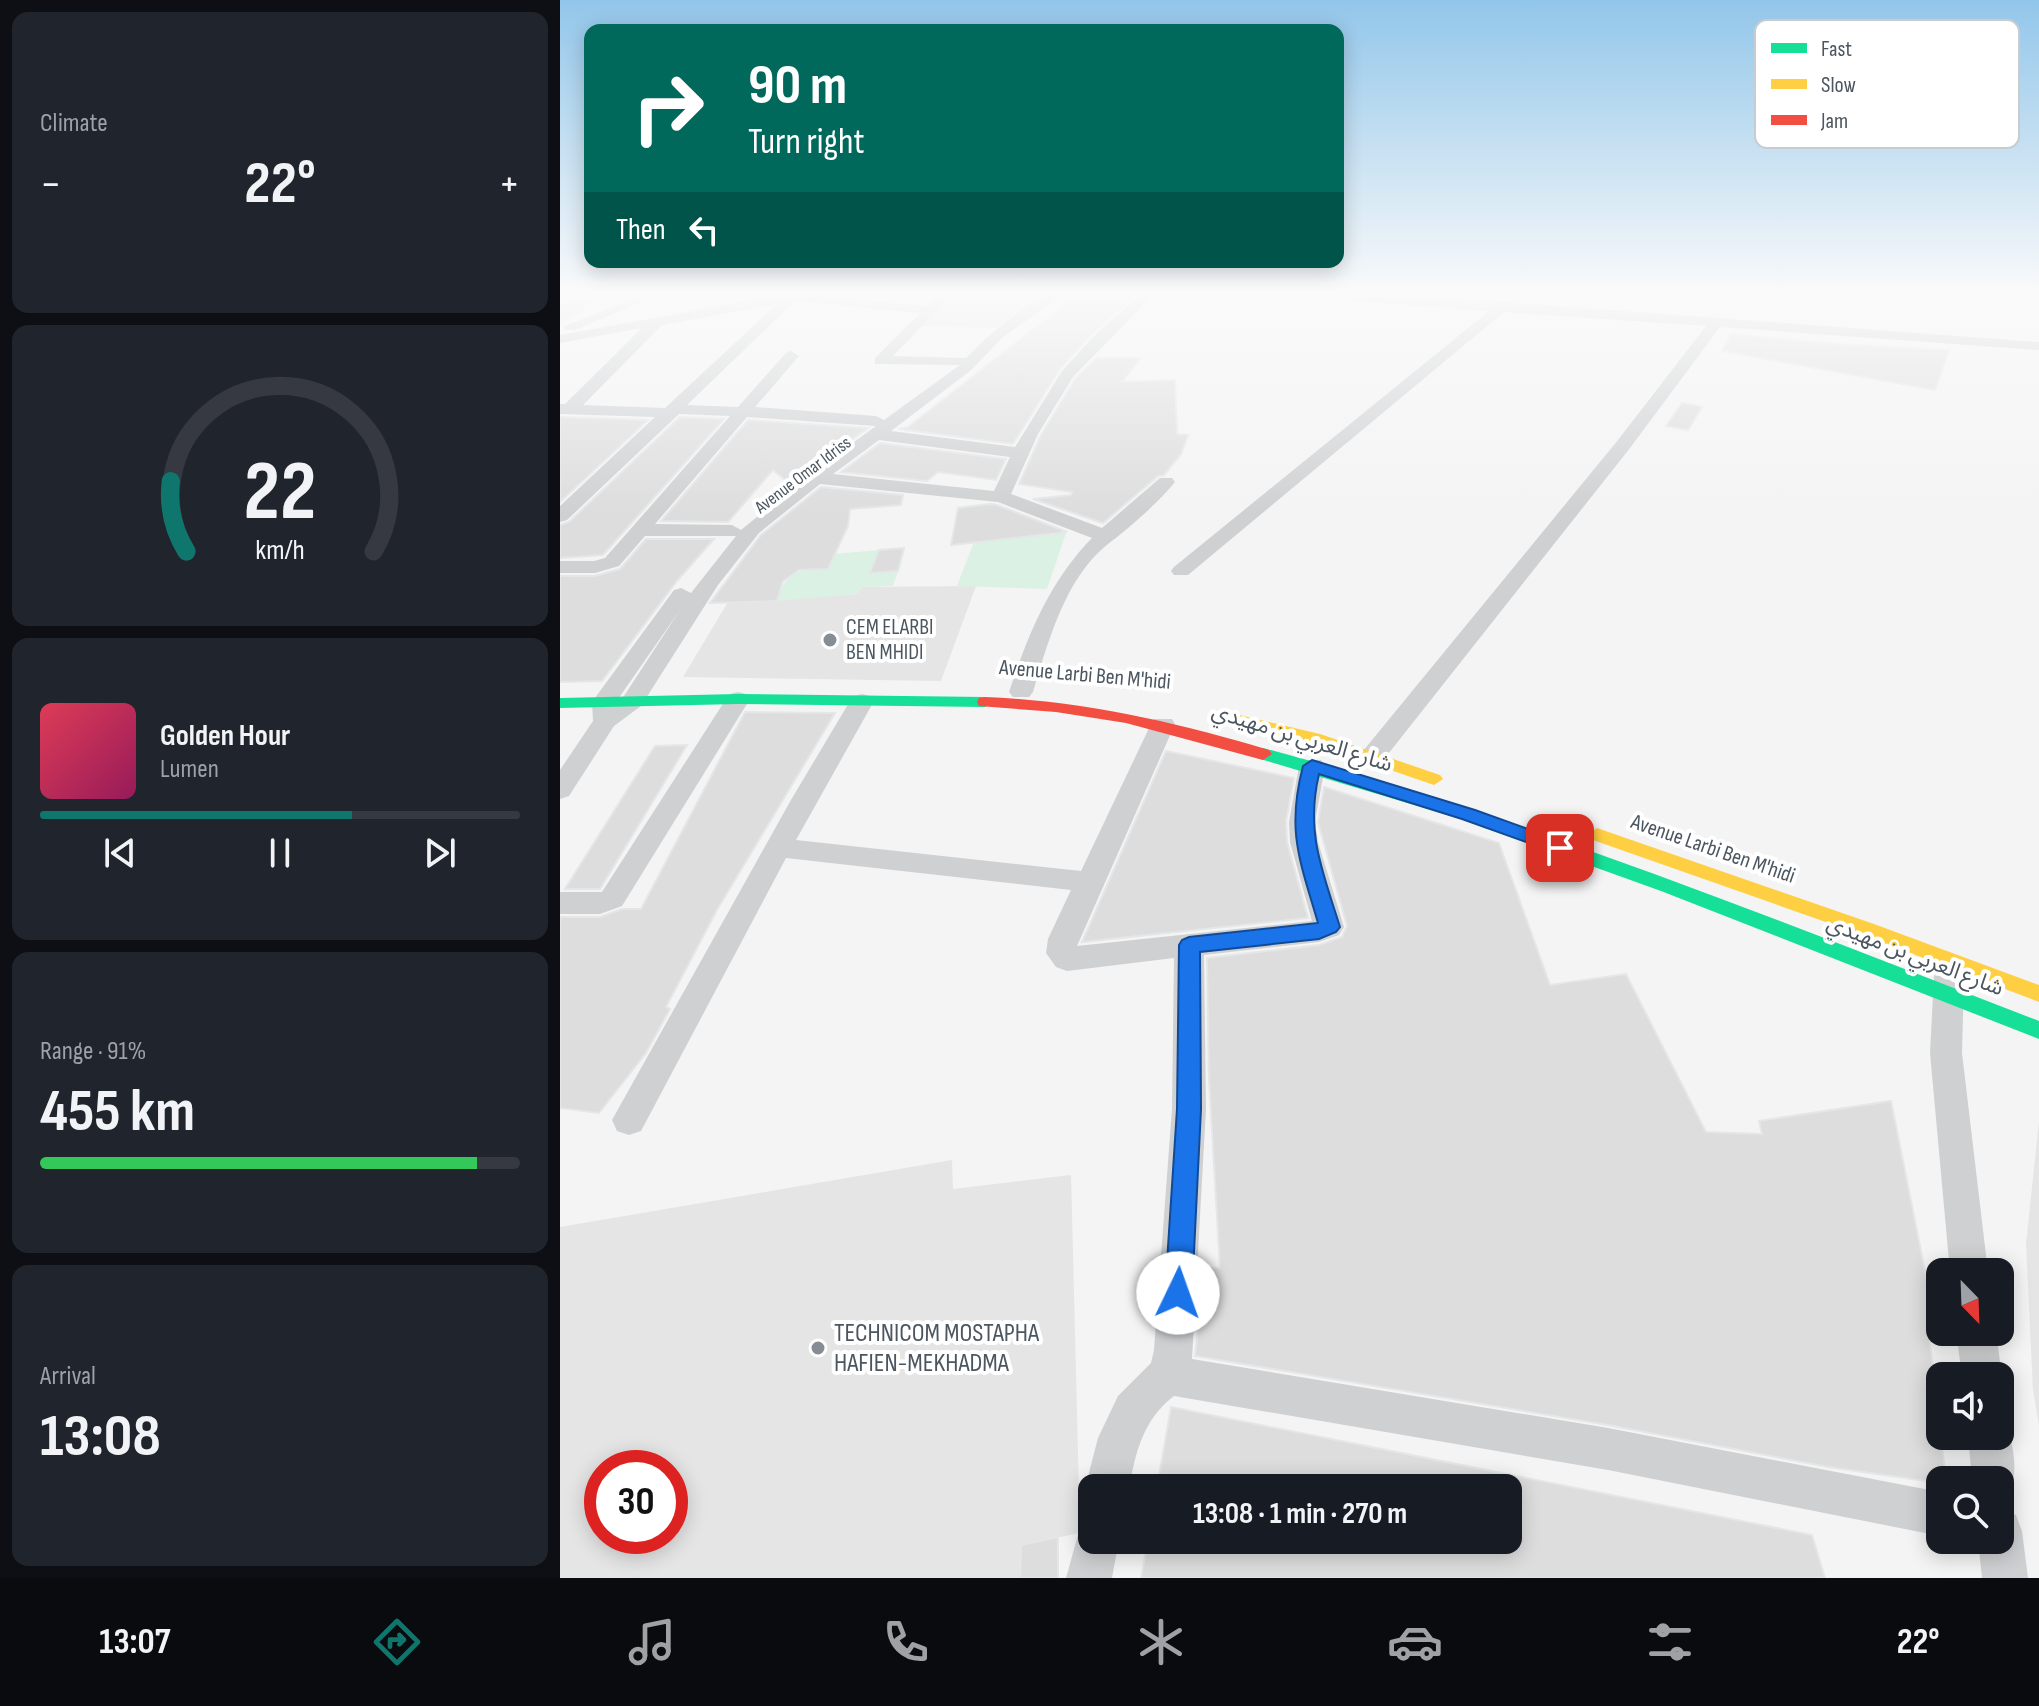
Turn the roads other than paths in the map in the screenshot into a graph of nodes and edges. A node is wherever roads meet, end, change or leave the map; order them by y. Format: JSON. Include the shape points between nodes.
{"nodes":[{"id":1,"x":611,"y":368,"type":"edge"},
{"id":2,"x":718,"y":368,"type":"edge"},
{"id":3,"x":781,"y":368,"type":"edge"},
{"id":4,"x":951,"y":368,"type":"edge"},
{"id":5,"x":965,"y":368,"type":"edge"},
{"id":6,"x":1075,"y":368,"type":"edge"},
{"id":7,"x":1428,"y":368,"type":"edge"},
{"id":8,"x":1682,"y":368,"type":"edge"},
{"id":9,"x":560,"y":392,"type":"edge"},
{"id":10,"x":587,"y":392,"type":"junction"},
{"id":11,"x":564,"y":410,"type":"edge"},
{"id":12,"x":673,"y":411,"type":"junction"},
{"id":13,"x":743,"y":411,"type":"junction"},
{"id":14,"x":876,"y":428,"type":"junction"},
{"id":15,"x":1020,"y":453,"type":"junction"},
{"id":16,"x":808,"y":477,"type":"junction"},
{"id":17,"x":1166,"y":482,"type":"dead end"},
{"id":18,"x":1001,"y":497,"type":"junction"},
{"id":19,"x":560,"y":516,"type":"edge"},
{"id":20,"x":639,"y":530,"type":"junction"},
{"id":21,"x":732,"y":531,"type":"junction"},
{"id":22,"x":1107,"y":537,"type":"junction"},
{"id":23,"x":560,"y":567,"type":"edge"},
{"id":24,"x":1181,"y":571,"type":"dead end"},
{"id":25,"x":560,"y":690,"type":"edge"},
{"id":26,"x":1021,"y":692,"type":"junction"},
{"id":27,"x":638,"y":695,"type":"junction"},
{"id":28,"x":738,"y":699,"type":"junction"},
{"id":29,"x":862,"y":701,"type":"junction"},
{"id":30,"x":1138,"y":701,"type":"dead end"},
{"id":31,"x":560,"y":703,"type":"edge"},
{"id":32,"x":607,"y":704,"type":"junction"},
{"id":33,"x":1211,"y":714,"type":"dead end"},
{"id":34,"x":1163,"y":724,"type":"junction"},
{"id":35,"x":1372,"y":757,"type":"junction"},
{"id":36,"x":1312,"y":766,"type":"junction"},
{"id":37,"x":1446,"y":784,"type":"dead end"},
{"id":38,"x":560,"y":790,"type":"edge"},
{"id":39,"x":1582,"y":829,"type":"dead end"},
{"id":40,"x":778,"y":848,"type":"junction"},
{"id":41,"x":1089,"y":882,"type":"junction"},
{"id":42,"x":560,"y":903,"type":"edge"},
{"id":43,"x":1189,"y":945,"type":"junction"},
{"id":44,"x":1949,"y":977,"type":"junction"},
{"id":45,"x":2039,"y":994,"type":"edge"},
{"id":46,"x":2039,"y":1030,"type":"edge"},
{"id":47,"x":629,"y":1120,"type":"dead end"},
{"id":48,"x":1968,"y":1258,"type":"edge"},
{"id":49,"x":1169,"y":1375,"type":"junction"},
{"id":50,"x":1110,"y":1474,"type":"edge"},
{"id":51,"x":1926,"y":1511,"type":"edge"},
{"id":52,"x":1094,"y":1554,"type":"edge"},
{"id":53,"x":2002,"y":1554,"type":"edge"},
{"id":54,"x":1089,"y":1578,"type":"edge"},
{"id":55,"x":2005,"y":1578,"type":"edge"}],
"edges":[{"from":1,"to":10,"type":"street"},
{"from":2,"to":12,"type":"street"},
{"from":3,"to":13,"type":"street"},
{"from":4,"to":14,"type":"street","name":"Avenue Omar Idriss"},
{"from":5,"to":14,"type":"street"},
{"from":6,"to":15,"type":"street"},
{"from":7,"to":24,"type":"street"},
{"from":8,"to":35,"type":"street"},
{"from":9,"to":10,"type":"street"},
{"from":10,"to":11,"type":"street"},
{"from":11,"to":12,"type":"street"},
{"from":12,"to":13,"type":"street"},
{"from":12,"to":19,"type":"street"},
{"from":13,"to":14,"type":"street"},
{"from":13,"to":20,"type":"street"},
{"from":14,"to":15,"type":"street"},
{"from":14,"to":16,"type":"street","name":"Avenue Omar Idriss"},
{"from":15,"to":18,"type":"street"},
{"from":16,"to":18,"type":"street"},
{"from":16,"to":21,"type":"street","name":"Avenue Omar Idriss","via":[[761,505]]},
{"from":16,"to":27,"type":"street","via":[[733,550]]},
{"from":17,"to":22,"type":"street"},
{"from":18,"to":22,"type":"street"},
{"from":20,"to":21,"type":"street"},
{"from":20,"to":23,"type":"street","via":[[607,564]]},
{"from":21,"to":32,"type":"street","name":"Avenue Omar Idriss","via":[[698,569]]},
{"from":22,"to":26,"type":"street","via":[[1082,560],[1056,602]]},
{"from":25,"to":32,"type":"main road","name":"Avenue Larbi Ben M'hidi"},
{"from":26,"to":27,"type":"main road","name":"Avenue Larbi Ben M'hidi"},
{"from":26,"to":30,"type":"main road","name":"Avenue Larbi Ben M'hidi"},
{"from":27,"to":28,"type":"main road","name":"شارع العربي بن مهيدي"},
{"from":27,"to":32,"type":"street"},
{"from":27,"to":32,"type":"main road","name":"Avenue Larbi Ben M'hidi"},
{"from":28,"to":29,"type":"main road","name":"شارع العربي بن مهيدي"},
{"from":28,"to":42,"type":"street","via":[[612,899]]},
{"from":29,"to":34,"type":"main road","name":"شارع العربي بن مهيدي","via":[[1049,704]]},
{"from":29,"to":40,"type":"street"},
{"from":31,"to":32,"type":"main road"},
{"from":32,"to":38,"type":"street","name":"Avenue Omar Idriss"},
{"from":33,"to":35,"type":"main road"},
{"from":34,"to":36,"type":"main road","name":"شارع العربي بن مهيدي"},
{"from":34,"to":41,"type":"street"},
{"from":35,"to":37,"type":"main road"},
{"from":36,"to":43,"type":"street","via":[[1304,796],[1304,842],[1329,927]]},
{"from":36,"to":44,"type":"main road","name":"شارع العربي بن مهيدي"},
{"from":39,"to":44,"type":"main road","name":"Avenue Larbi Ben M'hidi"},
{"from":40,"to":41,"type":"street"},
{"from":40,"to":47,"type":"street"},
{"from":41,"to":43,"type":"street","via":[[1063,939],[1063,956]]},
{"from":43,"to":49,"type":"street","via":[[1189,1109],[1177,1324]]},
{"from":44,"to":45,"type":"main road","name":"Avenue Larbi Ben M'hidi"},
{"from":44,"to":46,"type":"main road","name":"شارع العربي بن مهيدي"},
{"from":44,"to":48,"type":"street","via":[[1946,1053]]},
{"from":49,"to":50,"type":"street","via":[[1131,1408]]},
{"from":49,"to":51,"type":"street","via":[[1608,1449]]},
{"from":52,"to":54,"type":"street"},
{"from":53,"to":55,"type":"street"}]}
